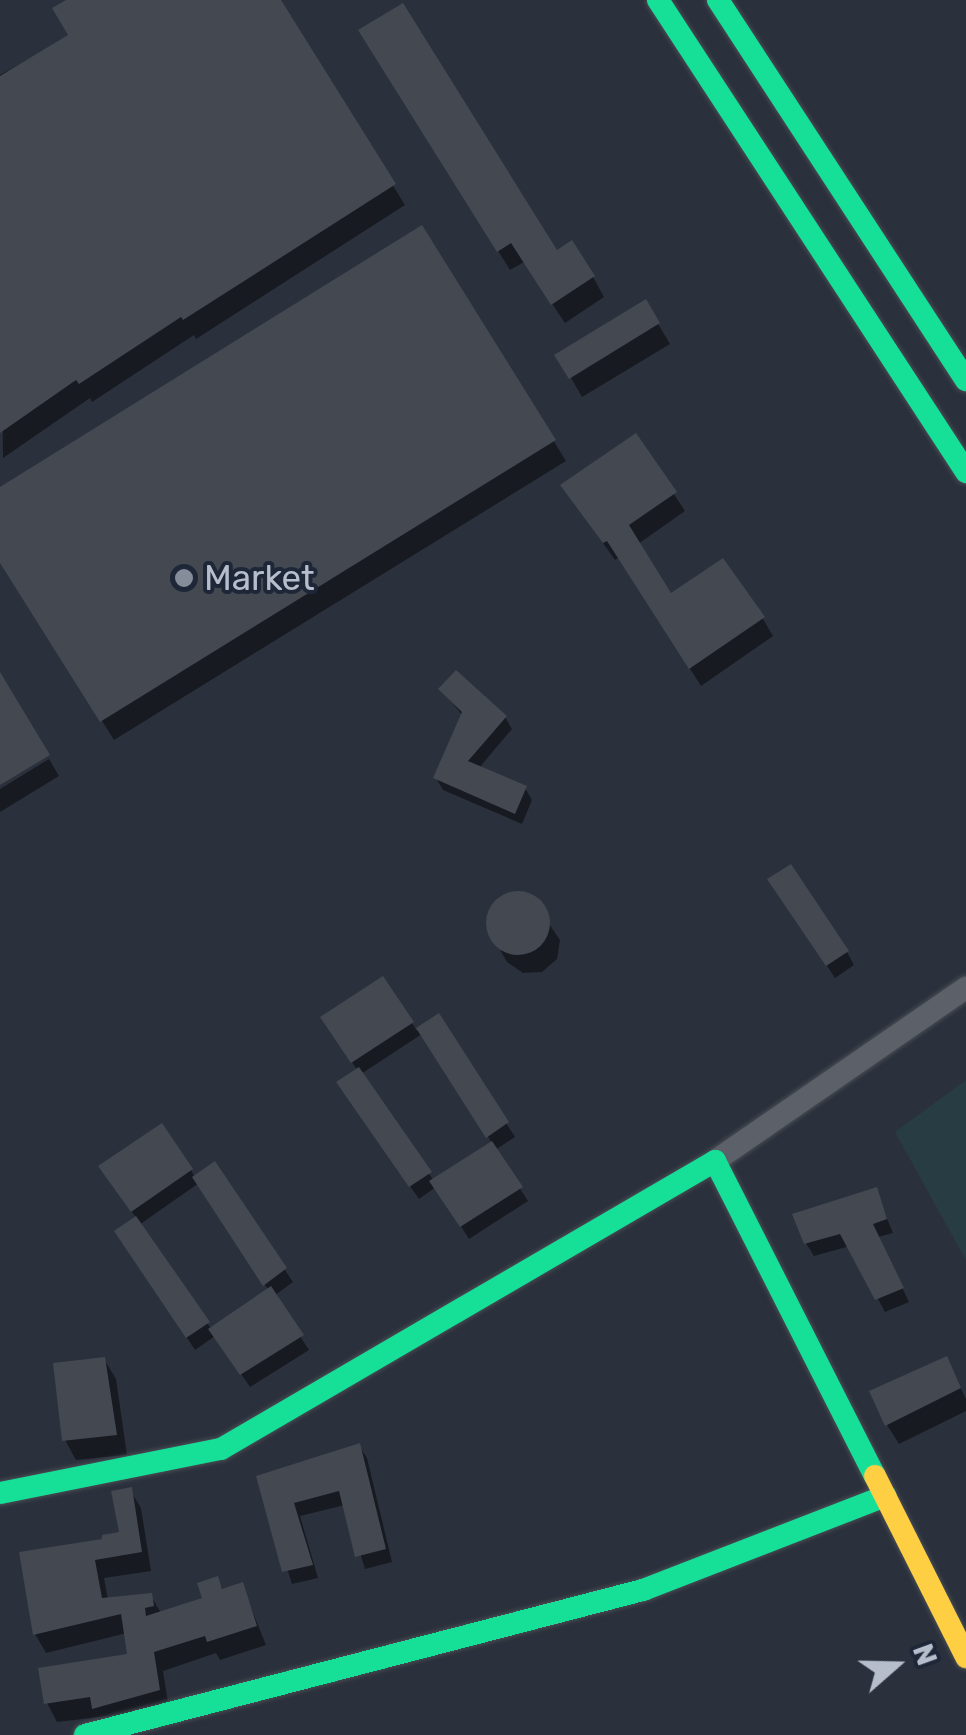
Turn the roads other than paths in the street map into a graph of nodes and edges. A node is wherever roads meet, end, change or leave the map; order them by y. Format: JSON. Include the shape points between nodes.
{"nodes":[{"id":1,"x":658,"y":0,"type":"edge"},
{"id":2,"x":718,"y":0,"type":"edge"},
{"id":3,"x":819,"y":202,"type":"junction"},
{"id":4,"x":966,"y":380,"type":"edge"},
{"id":5,"x":966,"y":472,"type":"edge"},
{"id":6,"x":966,"y":988,"type":"edge"},
{"id":7,"x":715,"y":1161,"type":"junction"},
{"id":8,"x":0,"y":1493,"type":"edge"},
{"id":9,"x":884,"y":1496,"type":"junction"},
{"id":10,"x":966,"y":1657,"type":"edge"},
{"id":11,"x":86,"y":1735,"type":"edge"}],
"edges":[{"from":1,"to":3,"type":"street"},
{"from":2,"to":3,"type":"street"},
{"from":3,"to":4,"type":"street"},
{"from":3,"to":5,"type":"street"},
{"from":6,"to":7,"type":"street"},
{"from":7,"to":8,"type":"street","via":[[221,1449]]},
{"from":7,"to":9,"type":"street"},
{"from":9,"to":10,"type":"street"},
{"from":9,"to":11,"type":"street","via":[[643,1590]]}]}
